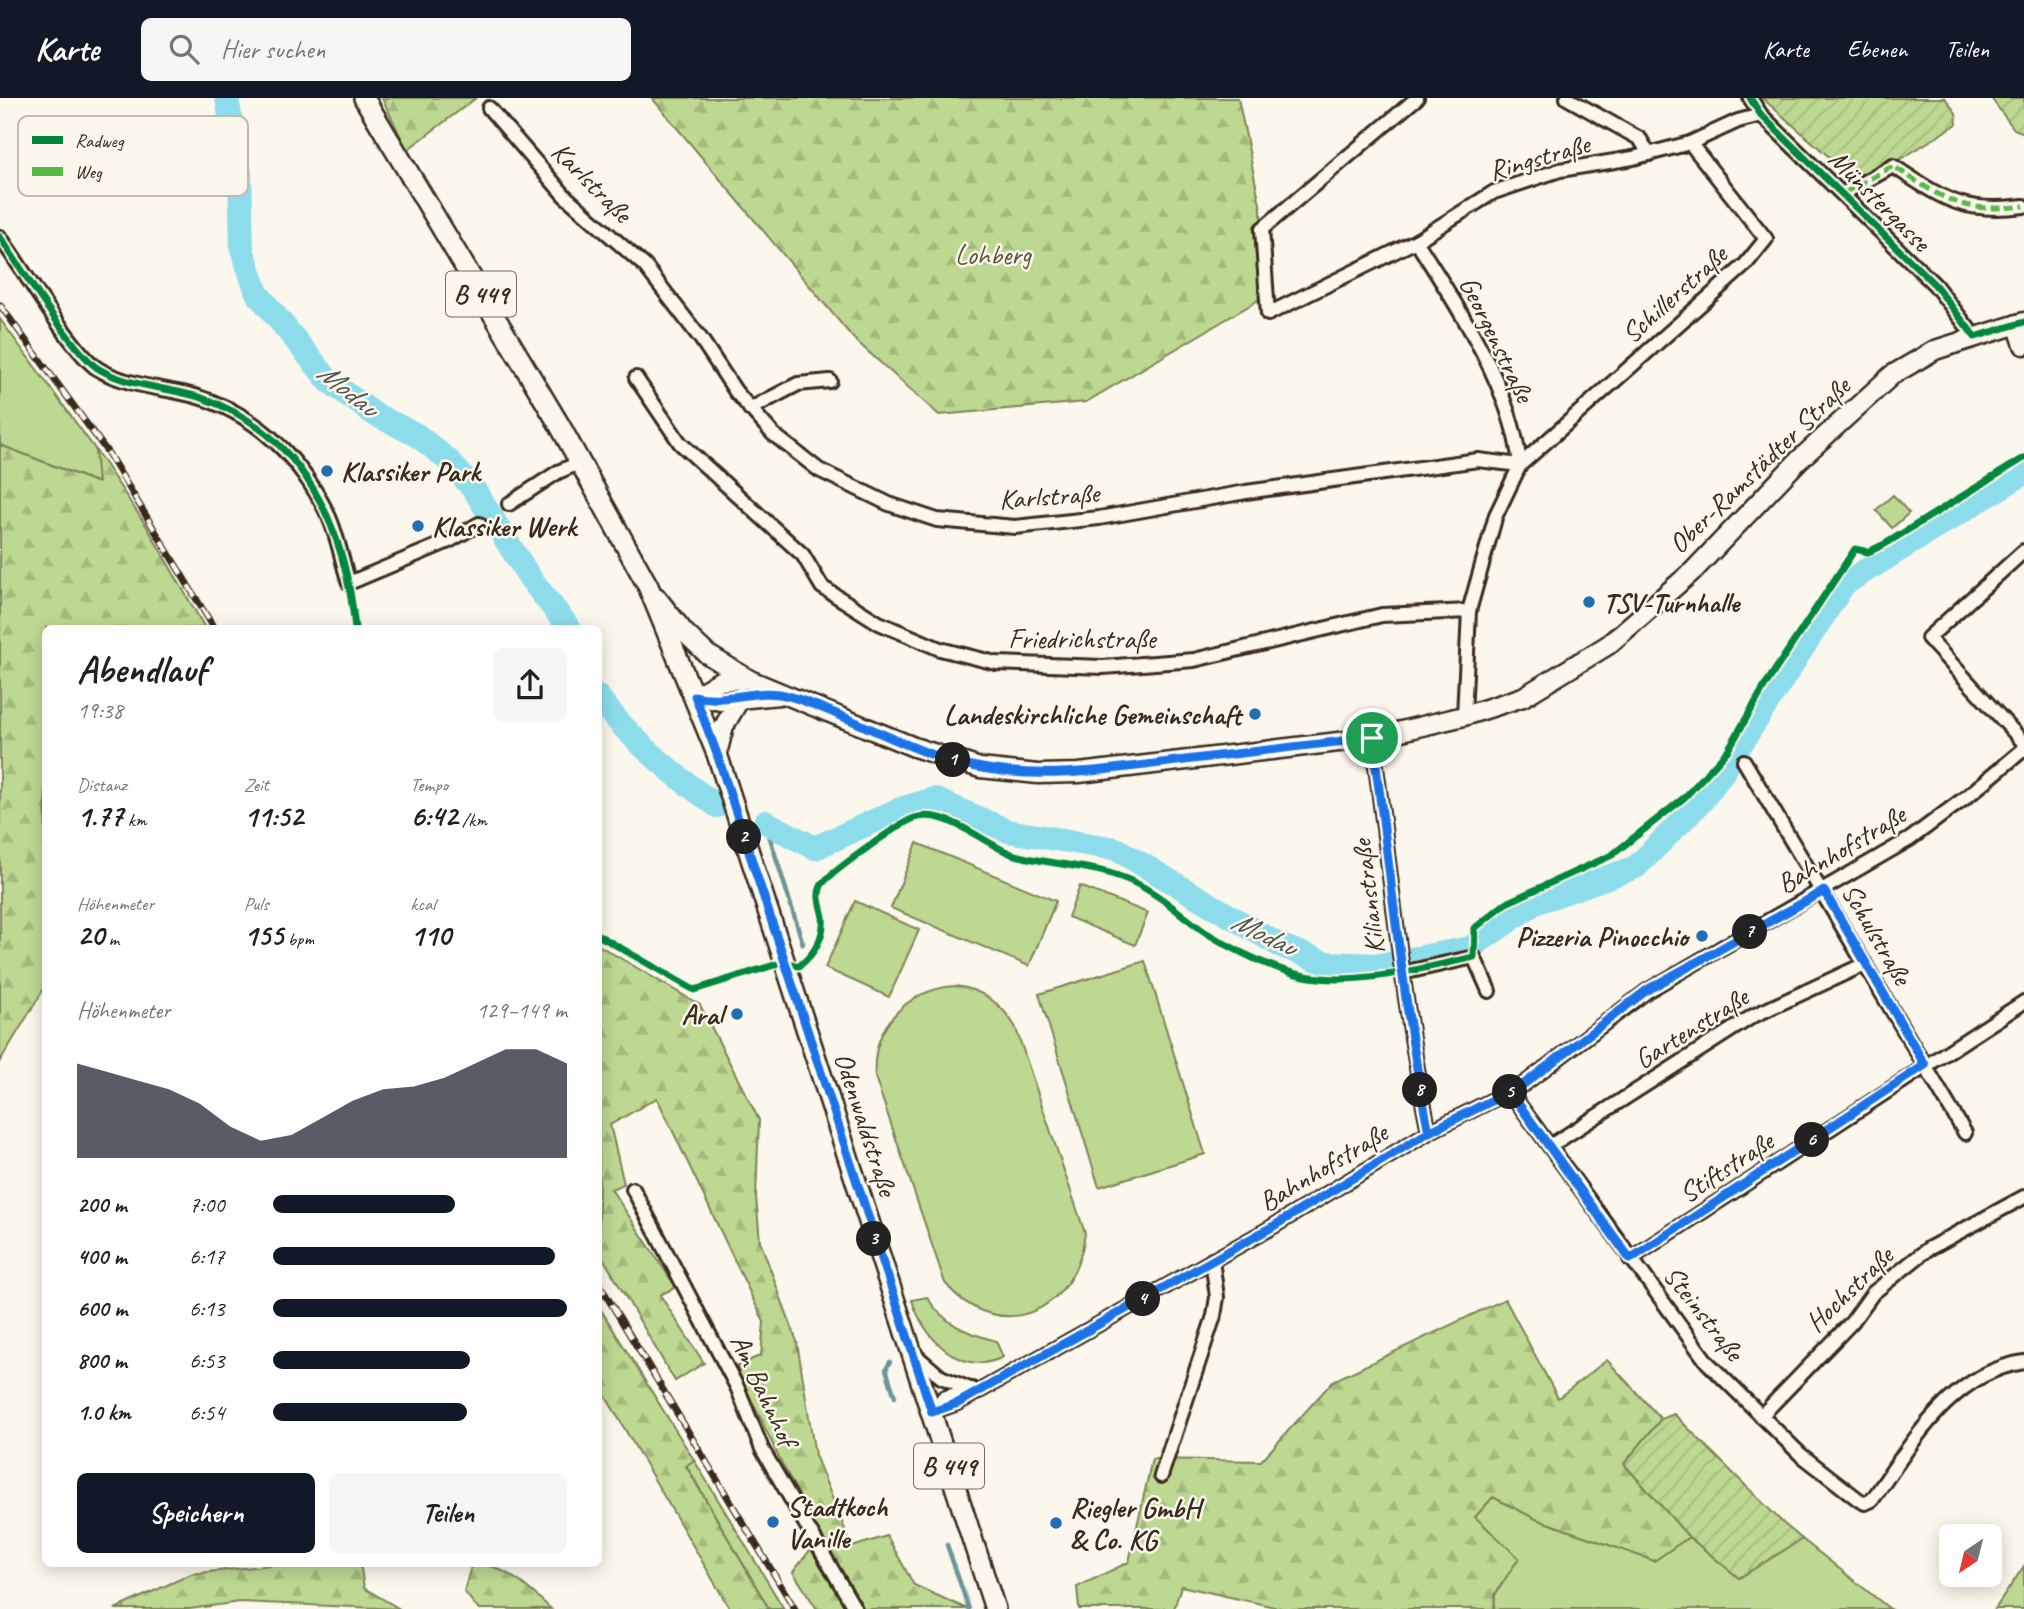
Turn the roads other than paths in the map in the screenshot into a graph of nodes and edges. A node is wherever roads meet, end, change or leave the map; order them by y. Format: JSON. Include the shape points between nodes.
{"nodes":[{"id":1,"x":364,"y":98,"type":"edge"},
{"id":2,"x":1417,"y":98,"type":"edge"},
{"id":3,"x":1567,"y":98,"type":"edge"},
{"id":4,"x":1750,"y":98,"type":"edge"},
{"id":5,"x":489,"y":108,"type":"dead end"},
{"id":6,"x":1761,"y":115,"type":"junction"},
{"id":7,"x":1690,"y":143,"type":"junction"},
{"id":8,"x":1649,"y":154,"type":"junction"},
{"id":9,"x":1844,"y":193,"type":"junction"},
{"id":10,"x":2024,"y":206,"type":"edge"},
{"id":11,"x":0,"y":237,"type":"edge"},
{"id":12,"x":1416,"y":242,"type":"junction"},
{"id":13,"x":2020,"y":323,"type":"edge"},
{"id":14,"x":1975,"y":337,"type":"junction"},
{"id":15,"x":2024,"y":345,"type":"edge"},
{"id":16,"x":636,"y":378,"type":"dead end"},
{"id":17,"x":830,"y":381,"type":"dead end"},
{"id":18,"x":750,"y":409,"type":"junction"},
{"id":19,"x":580,"y":462,"type":"junction"},
{"id":20,"x":1520,"y":465,"type":"junction"},
{"id":21,"x":509,"y":504,"type":"dead end"},
{"id":22,"x":479,"y":524,"type":"dead end"},
{"id":23,"x":2024,"y":551,"type":"edge"},
{"id":24,"x":648,"y":586,"type":"junction"},
{"id":25,"x":1469,"y":611,"type":"junction"},
{"id":26,"x":750,"y":680,"type":"junction"},
{"id":27,"x":786,"y":695,"type":"junction"},
{"id":28,"x":695,"y":696,"type":"junction"},
{"id":29,"x":741,"y":696,"type":"junction"},
{"id":30,"x":1464,"y":716,"type":"junction"},
{"id":31,"x":1372,"y":738,"type":"junction"},
{"id":32,"x":2024,"y":743,"type":"edge"},
{"id":33,"x":2024,"y":749,"type":"edge"},
{"id":34,"x":717,"y":754,"type":"junction"},
{"id":35,"x":1744,"y":761,"type":"dead end"},
{"id":36,"x":1824,"y":891,"type":"junction"},
{"id":37,"x":1865,"y":964,"type":"junction"},
{"id":38,"x":1402,"y":973,"type":"junction"},
{"id":39,"x":1489,"y":990,"type":"dead end"},
{"id":40,"x":2024,"y":1002,"type":"edge"},
{"id":41,"x":1925,"y":1065,"type":"junction"},
{"id":42,"x":1510,"y":1092,"type":"junction"},
{"id":43,"x":1429,"y":1132,"type":"junction"},
{"id":44,"x":1965,"y":1133,"type":"dead end"},
{"id":45,"x":1550,"y":1146,"type":"junction"},
{"id":46,"x":634,"y":1189,"type":"dead end"},
{"id":47,"x":2024,"y":1197,"type":"edge"},
{"id":48,"x":1630,"y":1259,"type":"junction"},
{"id":49,"x":1212,"y":1260,"type":"junction"},
{"id":50,"x":914,"y":1354,"type":"junction"},
{"id":51,"x":2024,"y":1362,"type":"edge"},
{"id":52,"x":989,"y":1384,"type":"junction"},
{"id":53,"x":970,"y":1389,"type":"junction"},
{"id":54,"x":932,"y":1412,"type":"junction"},
{"id":55,"x":1761,"y":1416,"type":"junction"},
{"id":56,"x":1161,"y":1476,"type":"dead end"},
{"id":57,"x":855,"y":1609,"type":"edge"},
{"id":58,"x":995,"y":1609,"type":"edge"}],
"edges":[{"from":1,"to":19,"type":"main road","name":"Ober-Ramstädter Straße","number":"B 449"},
{"from":2,"to":12,"type":"street","name":"Ringstraße","via":[[1262,229],[1268,314]]},
{"from":3,"to":8,"type":"street","via":[[1640,139]]},
{"from":4,"to":6,"type":"street","name":"Münstergasse"},
{"from":5,"to":18,"type":"street","name":"Karlstraße","via":[[565,196],[645,266]]},
{"from":6,"to":7,"type":"street","name":"Ringstraße"},
{"from":6,"to":9,"type":"street","name":"Münstergasse"},
{"from":7,"to":8,"type":"street","name":"Ringstraße"},
{"from":7,"to":20,"type":"street","name":"Schillerstraße","via":[[1766,239],[1745,265]]},
{"from":8,"to":12,"type":"street","name":"Ringstraße","via":[[1560,170],[1494,192]]},
{"from":9,"to":10,"type":"street","via":[[1893,166],[1949,202],[1997,210]]},
{"from":9,"to":14,"type":"street","name":"Münstergasse","via":[[1936,285]]},
{"from":11,"to":22,"type":"street","via":[[89,362],[112,375],[203,398],[236,413],[292,456],[330,519],[349,583]]},
{"from":12,"to":20,"type":"street","name":"Georgenstraße","via":[[1451,295],[1494,379],[1517,439]]},
{"from":13,"to":14,"type":"main road","name":"Ober-Ramstädter Straße"},
{"from":13,"to":15,"type":"main road"},
{"from":14,"to":30,"type":"main road","name":"Ober-Ramstädter Straße","via":[[1935,350],[1892,375],[1799,460],[1694,570],[1608,645],[1523,697]]},
{"from":16,"to":25,"type":"street","name":"Friedrichstraße","via":[[680,443],[803,555],[822,587],[879,623],[940,649],[996,663],[1103,667],[1194,660],[1382,615]]},
{"from":17,"to":18,"type":"street","via":[[798,384]]},
{"from":18,"to":20,"type":"street","name":"Karlstraße","via":[[820,470],[888,504],[937,520],[1015,527],[1478,460]]},
{"from":19,"to":21,"type":"street"},
{"from":19,"to":24,"type":"main road","name":"Ober-Ramstädter Straße","number":"B 449"},
{"from":20,"to":25,"type":"street","via":[[1496,515]]},
{"from":23,"to":32,"type":"street","via":[[1928,638]]},
{"from":24,"to":26,"type":"main road","name":"Ober-Ramstädter Straße","via":[[695,643]]},
{"from":24,"to":28,"type":"main road","name":"Ober-Ramstädter Straße","number":"B 449"},
{"from":25,"to":30,"type":"street"},
{"from":26,"to":27,"type":"main road","name":"Ober-Ramstädter Straße"},
{"from":26,"to":28,"type":"main road","name":"Ober-Ramstädter Straße","via":[[720,681]]},
{"from":27,"to":29,"type":"main road","name":"Ober-Ramstädter Straße"},
{"from":27,"to":31,"type":"main road","name":"Ober-Ramstädter Straße","via":[[942,757],[1012,772],[1079,773]]},
{"from":28,"to":29,"type":"main road","name":"Ober-Ramstädter Straße","via":[[720,701]]},
{"from":28,"to":34,"type":"main road","name":"Odenwaldstraße","number":"B 449"},
{"from":29,"to":34,"type":"main road","via":[[724,726]]},
{"from":30,"to":31,"type":"main road","name":"Ober-Ramstädter Straße"},
{"from":31,"to":38,"type":"street","name":"Kilianstraße"},
{"from":33,"to":36,"type":"street","name":"Bahnhofstraße","via":[[1910,839]]},
{"from":34,"to":50,"type":"main road","name":"Odenwaldstraße","number":"B 449"},
{"from":35,"to":36,"type":"street","name":"Schulstraße"},
{"from":36,"to":37,"type":"street","name":"Schulstraße"},
{"from":36,"to":42,"type":"street","name":"Bahnhofstraße","via":[[1647,990]]},
{"from":37,"to":41,"type":"street","name":"Schulstraße"},
{"from":37,"to":45,"type":"street","name":"Gartenstraße","via":[[1753,1016]]},
{"from":38,"to":39,"type":"street","via":[[1474,957]]},
{"from":38,"to":43,"type":"street","name":"Kilianstraße"},
{"from":40,"to":41,"type":"street","name":"Stiftstraße"},
{"from":41,"to":44,"type":"street","name":"Schulstraße"},
{"from":41,"to":48,"type":"street","name":"Stiftstraße"},
{"from":42,"to":43,"type":"street","name":"Bahnhofstraße"},
{"from":42,"to":45,"type":"street","name":"Steinstraße"},
{"from":43,"to":49,"type":"street","name":"Bahnhofstraße"},
{"from":45,"to":48,"type":"street","name":"Steinstraße"},
{"from":46,"to":57,"type":"street","name":"Am Bahnhof","via":[[737,1387],[762,1449]]},
{"from":47,"to":55,"type":"street","name":"Hochstraße","via":[[1928,1249],[1873,1293],[1852,1322]]},
{"from":48,"to":55,"type":"street","name":"Steinstraße","via":[[1707,1362]]},
{"from":49,"to":52,"type":"street","name":"Bahnhofstraße"},
{"from":49,"to":56,"type":"street","via":[[1217,1297],[1214,1316]]},
{"from":50,"to":53,"type":"street","via":[[941,1377]]},
{"from":50,"to":54,"type":"main road","name":"Odenwaldstraße","number":"B 449"},
{"from":51,"to":55,"type":"street","name":"Steinstraße","via":[[1981,1376],[1939,1408],[1872,1500],[1865,1503],[1800,1454]]},
{"from":52,"to":53,"type":"street","name":"Bahnhofstraße"},
{"from":52,"to":54,"type":"street","name":"Bahnhofstraße"},
{"from":53,"to":54,"type":"street","name":"Bahnhofstraße","via":[[943,1398]]},
{"from":54,"to":58,"type":"main road","name":"Odenwaldstraße","number":"B 449"}]}
